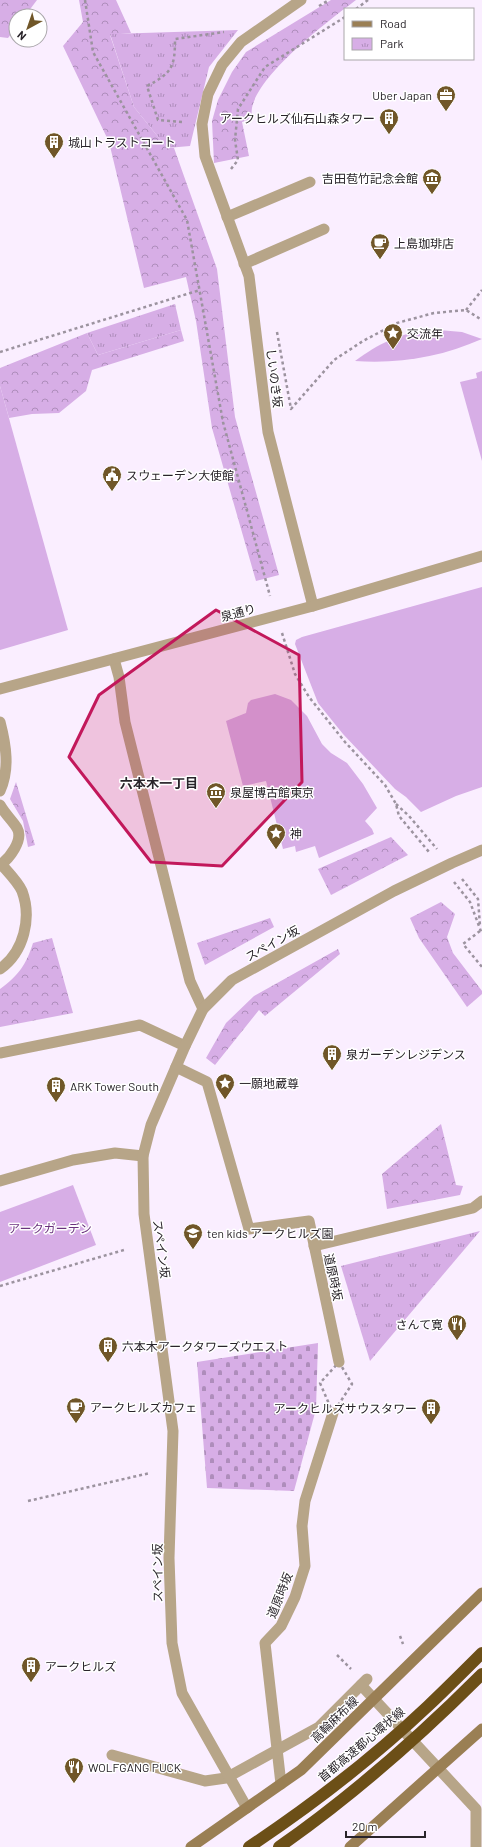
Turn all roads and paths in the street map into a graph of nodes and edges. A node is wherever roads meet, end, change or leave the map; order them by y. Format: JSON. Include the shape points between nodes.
{"nodes":[{"id":1,"x":85,"y":0,"type":"edge"},
{"id":2,"x":301,"y":0,"type":"edge"},
{"id":3,"x":368,"y":0,"type":"edge"},
{"id":4,"x":357,"y":8,"type":"edge"},
{"id":5,"x":344,"y":18,"type":"edge"},
{"id":6,"x":226,"y":32,"type":"dead end"},
{"id":7,"x":182,"y":122,"type":"dead end"},
{"id":8,"x":230,"y":171,"type":"dead end"},
{"id":9,"x":310,"y":182,"type":"dead end"},
{"id":10,"x":227,"y":217,"type":"junction"},
{"id":11,"x":324,"y":229,"type":"dead end"},
{"id":12,"x":244,"y":264,"type":"junction"},
{"id":13,"x":200,"y":290,"type":"junction"},
{"id":14,"x":482,"y":290,"type":"edge"},
{"id":15,"x":466,"y":310,"type":"dead end"},
{"id":16,"x":0,"y":352,"type":"edge"},
{"id":17,"x":482,"y":556,"type":"edge"},
{"id":18,"x":270,"y":596,"type":"dead end"},
{"id":19,"x":313,"y":606,"type":"junction"},
{"id":20,"x":282,"y":633,"type":"dead end"},
{"id":21,"x":114,"y":659,"type":"junction"},
{"id":22,"x":0,"y":689,"type":"edge"},
{"id":23,"x":0,"y":722,"type":"edge"},
{"id":24,"x":0,"y":791,"type":"edge"},
{"id":25,"x":396,"y":804,"type":"junction"},
{"id":26,"x":0,"y":806,"type":"edge"},
{"id":27,"x":399,"y":816,"type":"dead end"},
{"id":28,"x":409,"y":816,"type":"dead end"},
{"id":29,"x":482,"y":850,"type":"edge"},
{"id":30,"x":1,"y":864,"type":"edge"},
{"id":31,"x":478,"y":899,"type":"dead end"},
{"id":32,"x":470,"y":902,"type":"dead end"},
{"id":33,"x":481,"y":932,"type":"edge"},
{"id":34,"x":482,"y":967,"type":"edge"},
{"id":35,"x":0,"y":969,"type":"edge"},
{"id":36,"x":203,"y":1009,"type":"junction"},
{"id":37,"x":184,"y":1046,"type":"junction"},
{"id":38,"x":0,"y":1053,"type":"edge"},
{"id":39,"x":176,"y":1067,"type":"junction"},
{"id":40,"x":143,"y":1156,"type":"junction"},
{"id":41,"x":0,"y":1181,"type":"edge"},
{"id":42,"x":482,"y":1201,"type":"edge"},
{"id":43,"x":314,"y":1246,"type":"junction"},
{"id":44,"x":124,"y":1250,"type":"dead end"},
{"id":45,"x":0,"y":1286,"type":"edge"},
{"id":46,"x":339,"y":1362,"type":"junction"},
{"id":47,"x":333,"y":1413,"type":"junction"},
{"id":48,"x":150,"y":1473,"type":"dead end"},
{"id":49,"x":28,"y":1501,"type":"dead end"},
{"id":50,"x":482,"y":1593,"type":"edge"},
{"id":51,"x":400,"y":1636,"type":"dead end"},
{"id":52,"x":403,"y":1645,"type":"dead end"},
{"id":53,"x":482,"y":1653,"type":"edge"},
{"id":54,"x":337,"y":1655,"type":"dead end"},
{"id":55,"x":353,"y":1671,"type":"dead end"},
{"id":56,"x":482,"y":1674,"type":"edge"},
{"id":57,"x":482,"y":1729,"type":"edge"},
{"id":58,"x":112,"y":1754,"type":"dead end"},
{"id":59,"x":281,"y":1784,"type":"junction"},
{"id":60,"x":247,"y":1808,"type":"junction"},
{"id":61,"x":191,"y":1847,"type":"edge"},
{"id":62,"x":249,"y":1847,"type":"edge"},
{"id":63,"x":278,"y":1847,"type":"edge"},
{"id":64,"x":350,"y":1847,"type":"edge"},
{"id":65,"x":476,"y":1847,"type":"edge"}],
"edges":[{"from":1,"to":13,"type":"path","via":[[93,52],[187,220]]},
{"from":2,"to":10,"type":"street","name":"しいのき坂","via":[[241,42],[222,65],[208,94],[202,124],[204,156]]},
{"from":3,"to":4,"type":"path"},
{"from":5,"to":8,"type":"path","via":[[265,67],[238,109],[235,140],[238,160]]},
{"from":6,"to":7,"type":"path","via":[[176,38],[175,60],[164,77],[147,86],[158,120]]},
{"from":9,"to":10,"type":"street"},
{"from":10,"to":12,"type":"street","name":"しいのき坂"},
{"from":11,"to":12,"type":"street"},
{"from":12,"to":19,"type":"street","name":"しいのき坂","via":[[249,276],[268,432]]},
{"from":13,"to":16,"type":"path"},
{"from":13,"to":18,"type":"path","via":[[223,422]]},
{"from":14,"to":15,"type":"path"},
{"from":17,"to":19,"type":"street","name":"泉通り"},
{"from":19,"to":21,"type":"street","name":"泉通り"},
{"from":20,"to":25,"type":"path","via":[[295,674],[309,697],[345,742],[386,785]]},
{"from":21,"to":22,"type":"street","name":"泉通り"},
{"from":21,"to":36,"type":"street","via":[[125,722],[190,981]]},
{"from":23,"to":24,"type":"street","via":[[6,748],[5,780]]},
{"from":25,"to":27,"type":"path"},
{"from":25,"to":28,"type":"path"},
{"from":26,"to":30,"type":"street","via":[[18,829],[14,849],[8,860]]},
{"from":29,"to":36,"type":"street","name":"スペイン坂","via":[[394,891],[232,980]]},
{"from":30,"to":35,"type":"street","via":[[21,890],[27,914],[24,933],[15,955]]},
{"from":31,"to":33,"type":"path"},
{"from":32,"to":33,"type":"path"},
{"from":33,"to":34,"type":"path","via":[[463,944]]},
{"from":36,"to":37,"type":"street","name":"スペイン坂"},
{"from":37,"to":38,"type":"street","via":[[140,1025]]},
{"from":37,"to":39,"type":"street","name":"スペイン坂"},
{"from":39,"to":40,"type":"street","name":"スペイン坂","via":[[151,1125]]},
{"from":39,"to":43,"type":"street","name":"道原時坂","via":[[207,1082],[249,1229],[309,1221]]},
{"from":40,"to":41,"type":"street","via":[[115,1153],[73,1160]]},
{"from":40,"to":60,"type":"street","name":"スペイン坂","via":[[144,1214],[173,1431],[169,1558],[172,1643],[182,1693]]},
{"from":42,"to":43,"type":"street","via":[[472,1208]]},
{"from":43,"to":46,"type":"street","name":"道原時坂"},
{"from":44,"to":45,"type":"path"},
{"from":46,"to":47,"type":"path","via":[[352,1384]]},
{"from":46,"to":47,"type":"path","via":[[320,1383]]},
{"from":47,"to":59,"type":"street","name":"道原時坂","via":[[305,1501],[302,1526],[305,1566],[281,1626],[265,1643]]},
{"from":48,"to":49,"type":"path"},
{"from":50,"to":59,"type":"main road","name":"高輪麻布線","via":[[301,1770]]},
{"from":51,"to":52,"type":"path"},
{"from":53,"to":62,"type":"highway","name":"首都高速都心環状線","via":[[427,1707],[364,1762],[300,1813]]},
{"from":54,"to":55,"type":"path"},
{"from":56,"to":63,"type":"highway","via":[[374,1773],[311,1825]]},
{"from":57,"to":64,"type":"main road"},
{"from":58,"to":65,"type":"street","via":[[205,1781],[226,1778],[319,1727],[364,1682],[476,1809]]},
{"from":59,"to":60,"type":"main road","name":"高輪麻布線"},
{"from":60,"to":61,"type":"main road","name":"高輪麻布線"}]}
